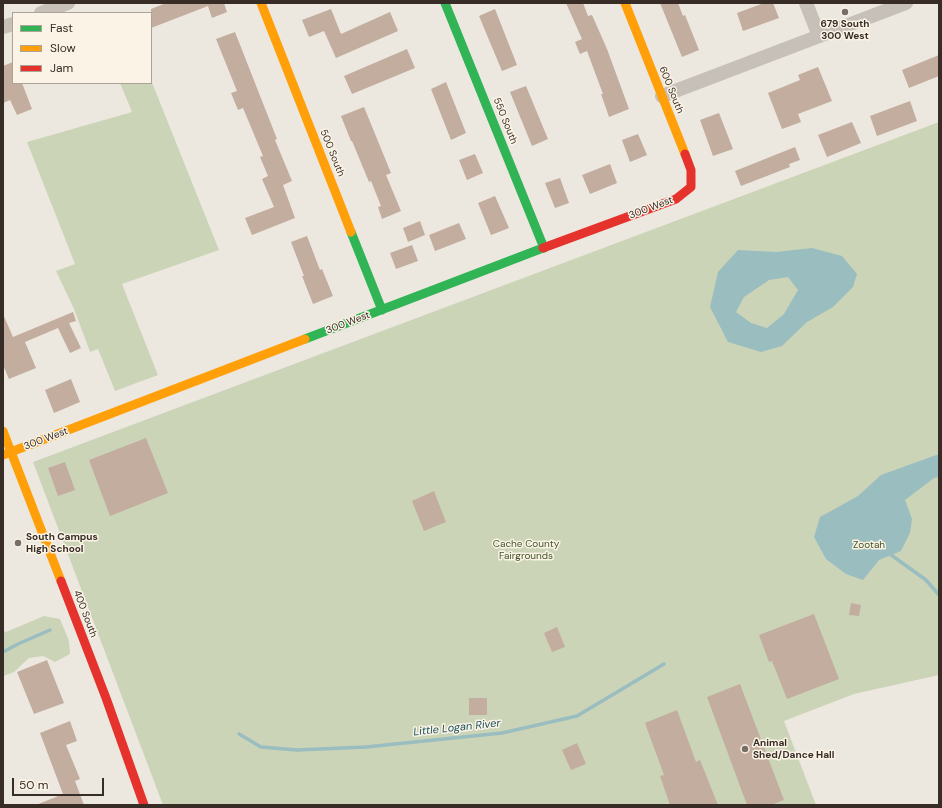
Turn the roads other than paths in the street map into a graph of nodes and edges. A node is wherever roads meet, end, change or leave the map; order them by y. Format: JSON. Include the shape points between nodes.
{"nodes":[{"id":1,"x":68,"y":3,"type":"edge"},
{"id":2,"x":260,"y":3,"type":"edge"},
{"id":3,"x":445,"y":3,"type":"edge"},
{"id":4,"x":625,"y":3,"type":"edge"},
{"id":5,"x":806,"y":3,"type":"edge"},
{"id":6,"x":906,"y":3,"type":"edge"},
{"id":7,"x":44,"y":12,"type":"edge"},
{"id":8,"x":819,"y":36,"type":"junction"},
{"id":9,"x":662,"y":96,"type":"junction"},
{"id":10,"x":690,"y":186,"type":"joint"},
{"id":11,"x":544,"y":248,"type":"junction"},
{"id":12,"x":382,"y":310,"type":"junction"},
{"id":13,"x":3,"y":431,"type":"edge"},
{"id":14,"x":7,"y":454,"type":"edge"},
{"id":15,"x":144,"y":805,"type":"edge"}],
"edges":[{"from":1,"to":7,"type":"street"},
{"from":2,"to":12,"type":"street","name":"500 South"},
{"from":3,"to":11,"type":"street","name":"550 South"},
{"from":4,"to":9,"type":"street","name":"600 South"},
{"from":5,"to":8,"type":"street"},
{"from":6,"to":8,"type":"street"},
{"from":8,"to":9,"type":"street"},
{"from":9,"to":10,"type":"street","name":"600 South","via":[[691,170]]},
{"from":10,"to":11,"type":"street","name":"300 West","via":[[676,199]]},
{"from":11,"to":12,"type":"street","name":"300 West"},
{"from":12,"to":14,"type":"street","name":"300 West"},
{"from":13,"to":14,"type":"street","name":"400 South"},
{"from":14,"to":15,"type":"street","name":"400 South","via":[[106,698]]}]}
